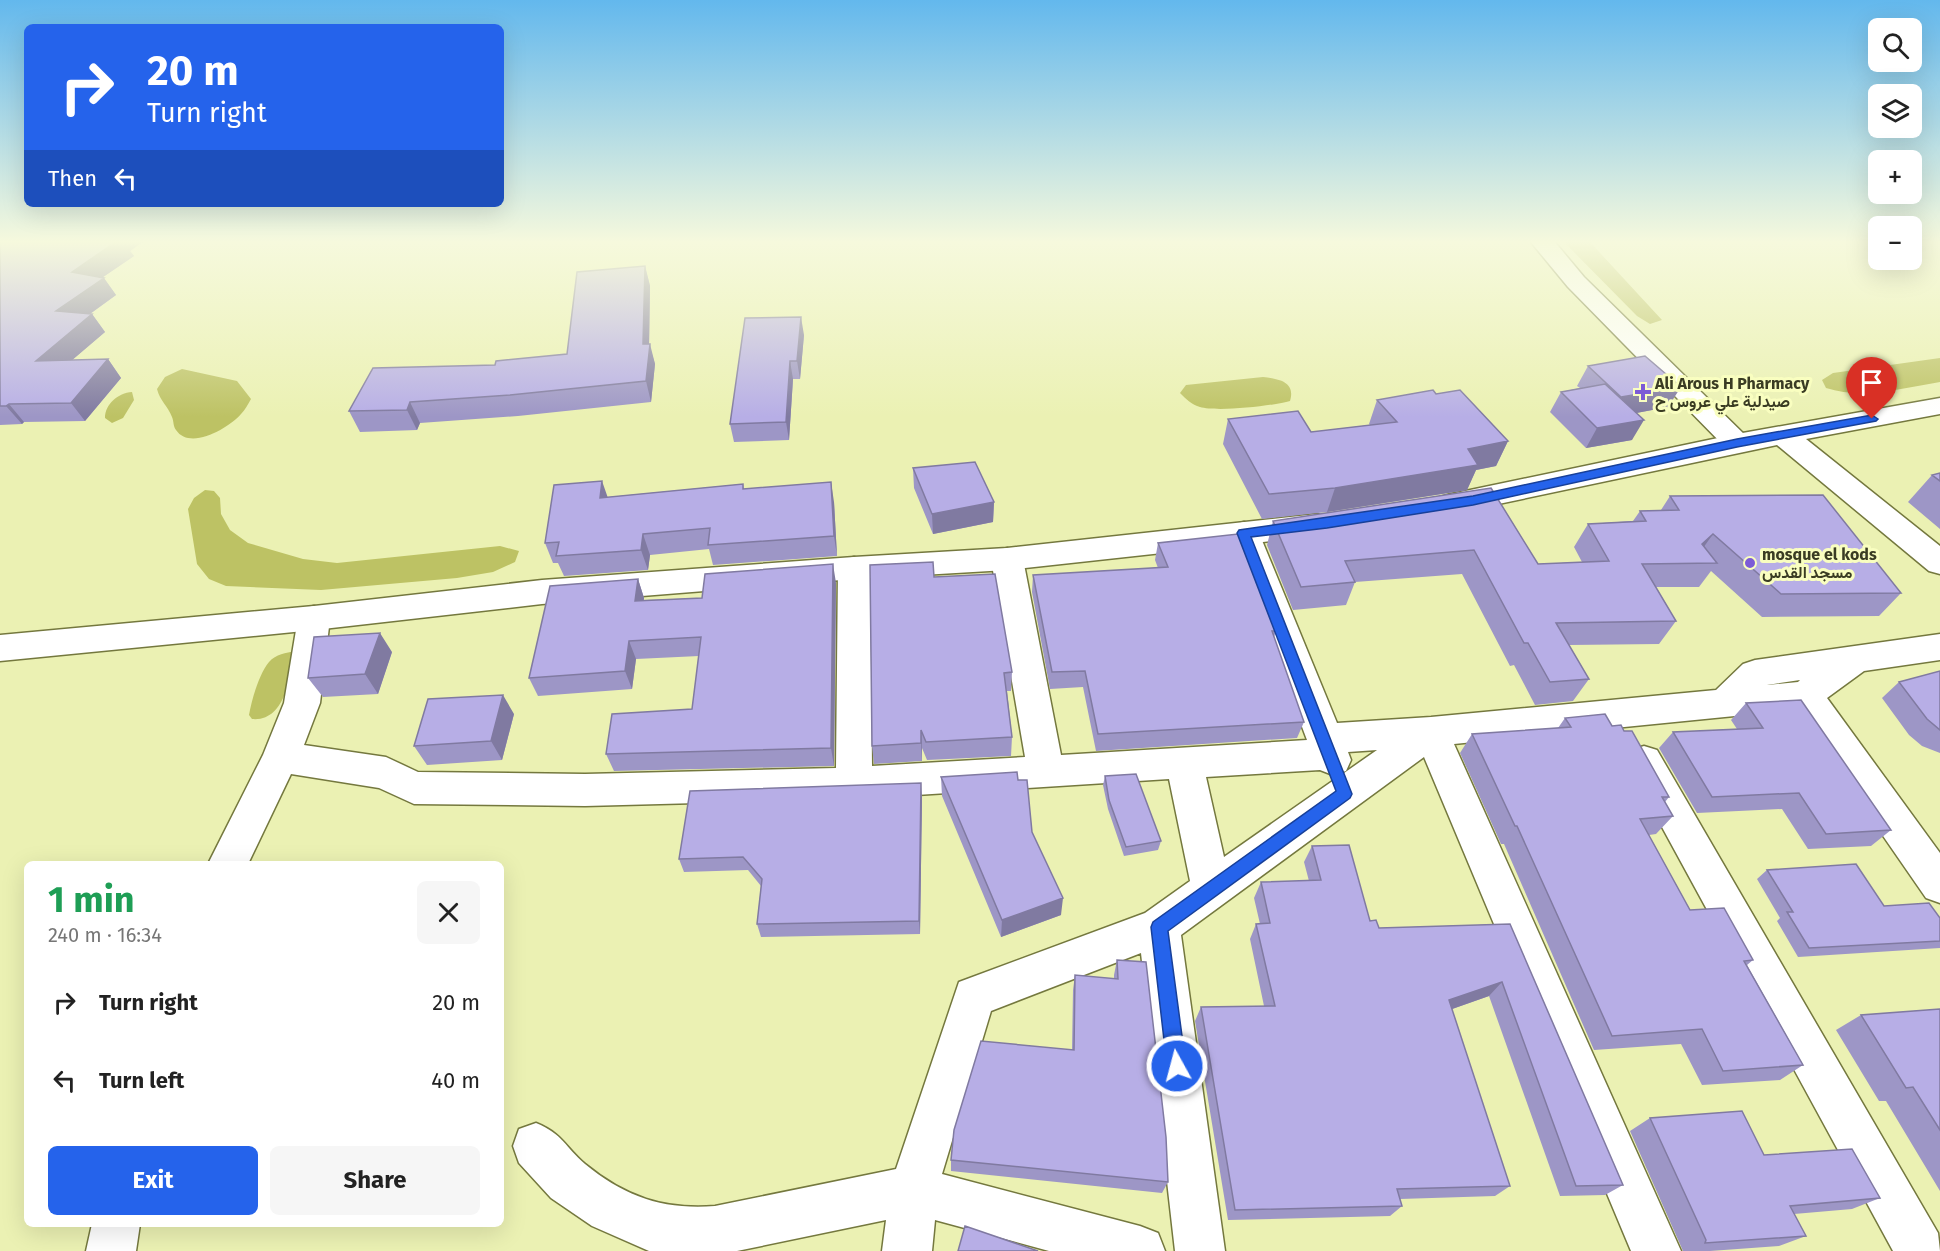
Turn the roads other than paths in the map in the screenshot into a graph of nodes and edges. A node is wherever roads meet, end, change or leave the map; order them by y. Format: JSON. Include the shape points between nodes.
{"nodes":[{"id":1,"x":1593,"y":299,"type":"edge"},
{"id":2,"x":1940,"y":406,"type":"edge"},
{"id":3,"x":1782,"y":435,"type":"junction"},
{"id":4,"x":1737,"y":443,"type":"junction"},
{"id":5,"x":1426,"y":508,"type":"edge"},
{"id":6,"x":1348,"y":520,"type":"edge"},
{"id":7,"x":1244,"y":533,"type":"junction"},
{"id":8,"x":1007,"y":559,"type":"junction"},
{"id":9,"x":1940,"y":563,"type":"edge"},
{"id":10,"x":854,"y":568,"type":"junction"},
{"id":11,"x":314,"y":618,"type":"junction"},
{"id":12,"x":1940,"y":647,"type":"edge"},
{"id":13,"x":0,"y":648,"type":"edge"},
{"id":14,"x":1856,"y":659,"type":"junction"},
{"id":15,"x":1805,"y":695,"type":"junction"},
{"id":16,"x":1724,"y":704,"type":"junction"},
{"id":17,"x":1619,"y":715,"type":"junction"},
{"id":18,"x":1431,"y":732,"type":"junction"},
{"id":19,"x":1328,"y":746,"type":"junction"},
{"id":20,"x":281,"y":757,"type":"junction"},
{"id":21,"x":1184,"y":763,"type":"junction"},
{"id":22,"x":1046,"y":771,"type":"junction"},
{"id":23,"x":854,"y":783,"type":"junction"},
{"id":24,"x":1344,"y":794,"type":"junction"},
{"id":25,"x":229,"y":861,"type":"edge"},
{"id":26,"x":1940,"y":885,"type":"edge"},
{"id":27,"x":1212,"y":891,"type":"junction"},
{"id":28,"x":1159,"y":927,"type":"junction"},
{"id":29,"x":536,"y":1146,"type":"dead end"},
{"id":30,"x":913,"y":1190,"type":"junction"},
{"id":31,"x":115,"y":1227,"type":"edge"},
{"id":32,"x":111,"y":1251,"type":"edge"},
{"id":33,"x":907,"y":1251,"type":"edge"},
{"id":34,"x":1140,"y":1251,"type":"edge"},
{"id":35,"x":1200,"y":1251,"type":"edge"},
{"id":36,"x":1656,"y":1251,"type":"edge"},
{"id":37,"x":1920,"y":1251,"type":"edge"}],
"edges":[{"from":1,"to":4,"type":"street"},
{"from":2,"to":3,"type":"street"},
{"from":3,"to":4,"type":"street"},
{"from":3,"to":9,"type":"street"},
{"from":4,"to":5,"type":"street"},
{"from":6,"to":7,"type":"street"},
{"from":7,"to":8,"type":"street"},
{"from":7,"to":19,"type":"street"},
{"from":8,"to":10,"type":"street"},
{"from":8,"to":22,"type":"street"},
{"from":10,"to":11,"type":"street","via":[[542,592]]},
{"from":10,"to":23,"type":"street"},
{"from":11,"to":13,"type":"street"},
{"from":11,"to":20,"type":"street","via":[[302,703]]},
{"from":12,"to":14,"type":"street"},
{"from":14,"to":15,"type":"street"},
{"from":14,"to":16,"type":"street","via":[[1755,673]]},
{"from":15,"to":16,"type":"street"},
{"from":15,"to":26,"type":"street"},
{"from":16,"to":17,"type":"street"},
{"from":17,"to":18,"type":"street"},
{"from":17,"to":37,"type":"street"},
{"from":18,"to":19,"type":"street"},
{"from":18,"to":24,"type":"street"},
{"from":18,"to":36,"type":"street"},
{"from":19,"to":21,"type":"street"},
{"from":19,"to":24,"type":"street"},
{"from":20,"to":23,"type":"street","via":[[386,773],[414,788],[585,790]]},
{"from":20,"to":25,"type":"street"},
{"from":21,"to":22,"type":"street"},
{"from":21,"to":27,"type":"street"},
{"from":22,"to":23,"type":"street"},
{"from":24,"to":27,"type":"street"},
{"from":27,"to":28,"type":"street"},
{"from":28,"to":30,"type":"street","via":[[974,997]]},
{"from":28,"to":35,"type":"street"},
{"from":29,"to":30,"type":"street","via":[[568,1181],[609,1209],[649,1226],[686,1233],[715,1231]]},
{"from":30,"to":33,"type":"street"},
{"from":30,"to":34,"type":"street"},
{"from":31,"to":32,"type":"street"}]}
